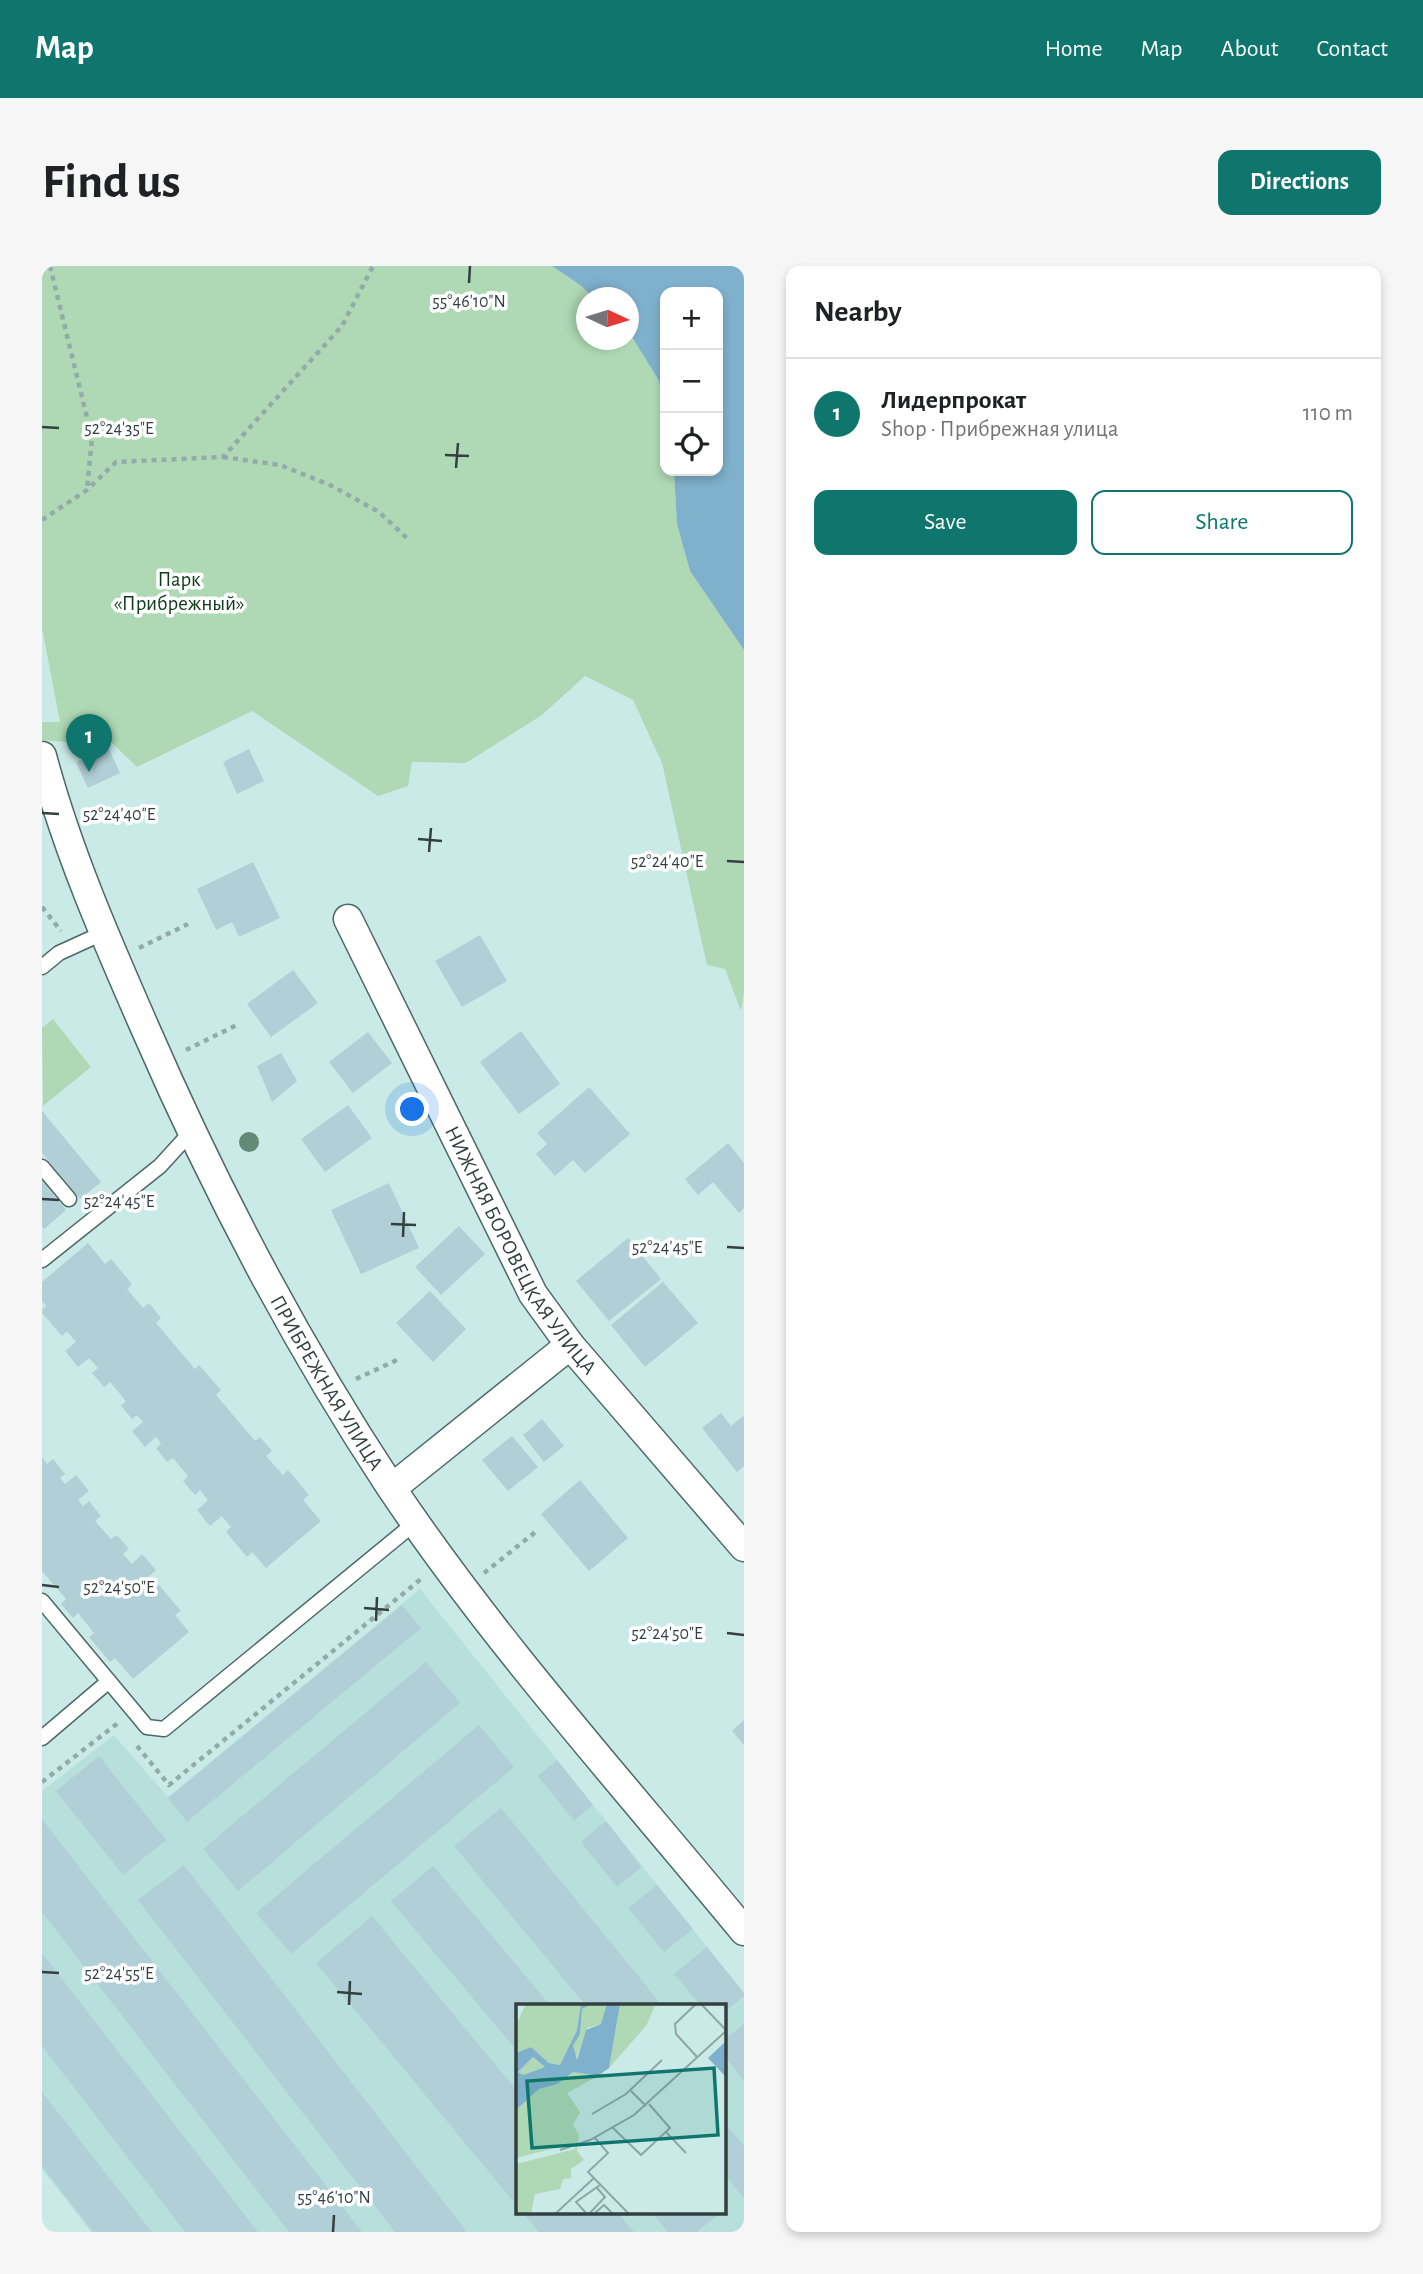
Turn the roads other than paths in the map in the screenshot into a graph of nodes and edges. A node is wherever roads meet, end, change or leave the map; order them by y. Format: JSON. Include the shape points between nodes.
{"nodes":[{"id":1,"x":42,"y":756,"type":"edge"},
{"id":2,"x":348,"y":919,"type":"dead end"},
{"id":3,"x":103,"y":933,"type":"junction"},
{"id":4,"x":42,"y":967,"type":"edge"},
{"id":5,"x":192,"y":1131,"type":"junction"},
{"id":6,"x":42,"y":1167,"type":"edge"},
{"id":7,"x":69,"y":1199,"type":"dead end"},
{"id":8,"x":42,"y":1260,"type":"edge"},
{"id":9,"x":570,"y":1345,"type":"junction"},
{"id":10,"x":392,"y":1488,"type":"junction"},
{"id":11,"x":416,"y":1522,"type":"junction"},
{"id":12,"x":744,"y":1547,"type":"edge"},
{"id":13,"x":42,"y":1601,"type":"edge"},
{"id":14,"x":109,"y":1681,"type":"junction"},
{"id":15,"x":42,"y":1738,"type":"edge"},
{"id":16,"x":744,"y":1931,"type":"edge"}],
"edges":[{"from":1,"to":3,"type":"street","name":"ПРИБРЕЖНАЯ УЛИЦА"},
{"from":2,"to":9,"type":"street","name":"НИЖНЯЯ БОРОВЕЦКАЯ УЛИЦА","via":[[533,1294]]},
{"from":3,"to":4,"type":"lane","via":[[59,953]]},
{"from":3,"to":5,"type":"street","name":"ПРИБРЕЖНАЯ УЛИЦА"},
{"from":5,"to":8,"type":"lane","via":[[160,1166]]},
{"from":5,"to":10,"type":"street","name":"ПРИБРЕЖНАЯ УЛИЦА","via":[[259,1270],[310,1361]]},
{"from":6,"to":7,"type":"lane"},
{"from":9,"to":10,"type":"street"},
{"from":9,"to":12,"type":"street","name":"НИЖНЯЯ БОРОВЕЦКАЯ УЛИЦА"},
{"from":10,"to":11,"type":"street","name":"ПРИБРЕЖНАЯ УЛИЦА"},
{"from":11,"to":14,"type":"lane","via":[[164,1729],[147,1727]]},
{"from":11,"to":16,"type":"street","name":"ПРИБРЕЖНАЯ УЛИЦА","via":[[584,1740]]},
{"from":13,"to":14,"type":"lane"},
{"from":14,"to":15,"type":"lane"}]}
